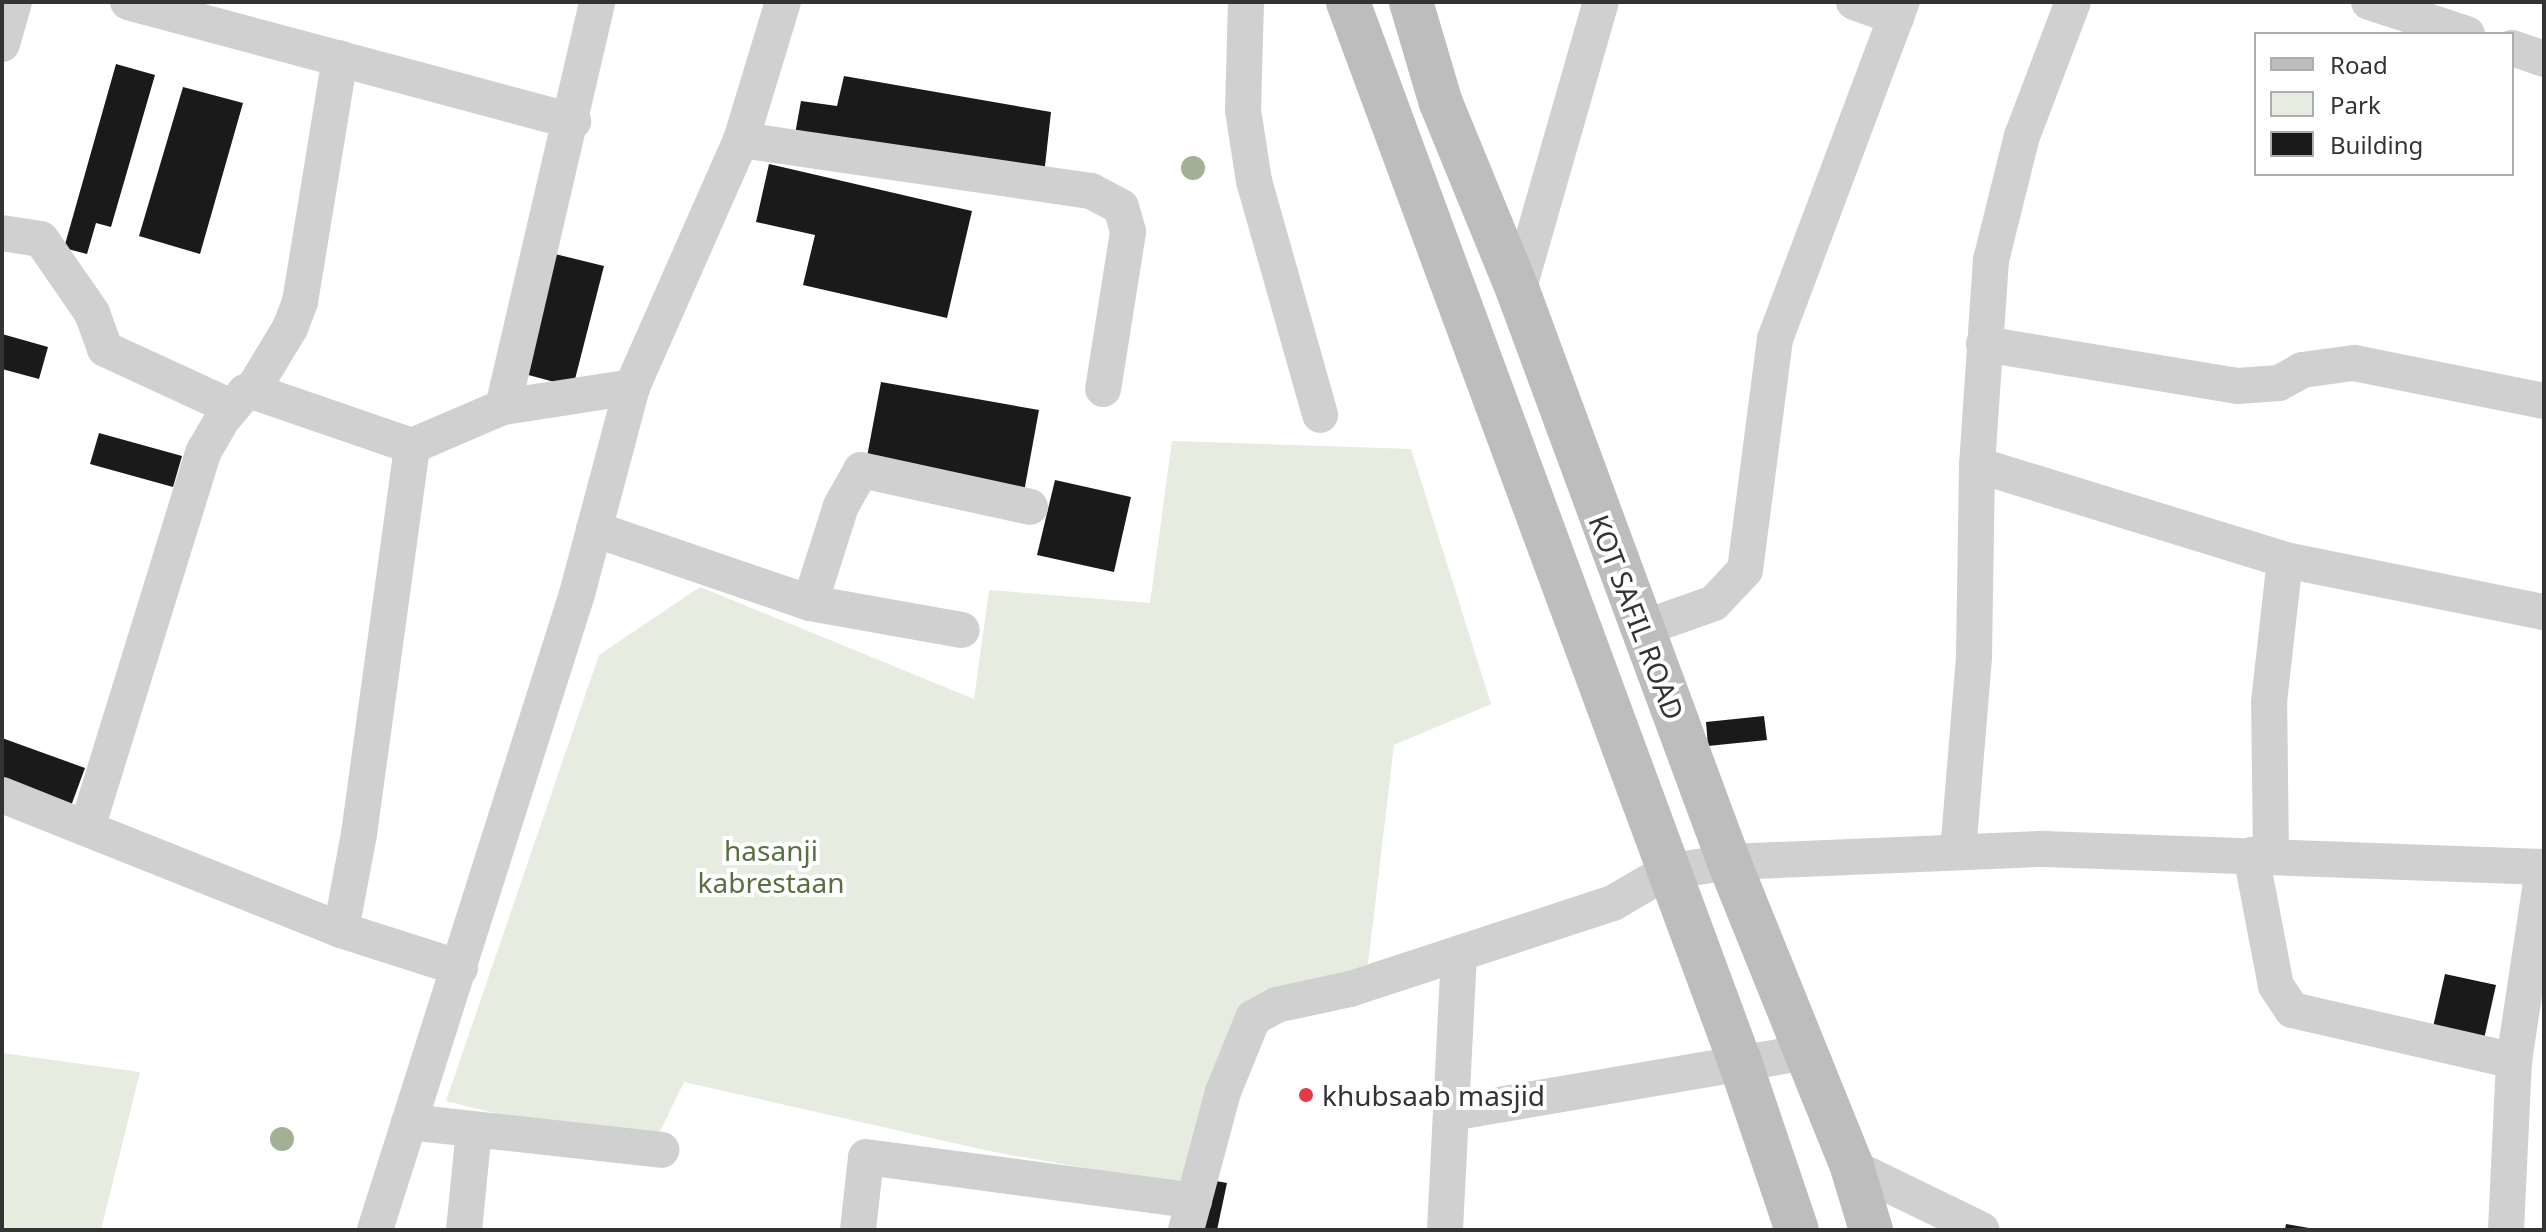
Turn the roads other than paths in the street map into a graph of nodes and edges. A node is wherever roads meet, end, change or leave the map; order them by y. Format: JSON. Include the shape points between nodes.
{"nodes":[{"id":1,"x":14,"y":2,"type":"edge"},
{"id":2,"x":128,"y":2,"type":"edge"},
{"id":3,"x":597,"y":2,"type":"edge"},
{"id":4,"x":783,"y":2,"type":"edge"},
{"id":5,"x":1246,"y":2,"type":"edge"},
{"id":6,"x":1348,"y":2,"type":"edge"},
{"id":7,"x":1411,"y":2,"type":"edge"},
{"id":8,"x":1601,"y":2,"type":"edge"},
{"id":9,"x":1854,"y":2,"type":"edge"},
{"id":10,"x":2073,"y":2,"type":"edge"},
{"id":11,"x":2369,"y":2,"type":"edge"},
{"id":12,"x":1899,"y":10,"type":"edge"},
{"id":13,"x":2461,"y":32,"type":"edge"},
{"id":14,"x":2,"y":44,"type":"edge"},
{"id":15,"x":2514,"y":49,"type":"edge"},
{"id":16,"x":340,"y":58,"type":"junction"},
{"id":17,"x":2544,"y":59,"type":"edge"},
{"id":18,"x":573,"y":121,"type":"junction"},
{"id":19,"x":741,"y":140,"type":"junction"},
{"id":20,"x":2,"y":233,"type":"edge"},
{"id":21,"x":1518,"y":291,"type":"junction"},
{"id":22,"x":1984,"y":344,"type":"junction"},
{"id":23,"x":632,"y":387,"type":"junction"},
{"id":24,"x":1103,"y":389,"type":"dead end"},
{"id":25,"x":242,"y":399,"type":"junction"},
{"id":26,"x":2544,"y":401,"type":"edge"},
{"id":27,"x":503,"y":407,"type":"junction"},
{"id":28,"x":1320,"y":415,"type":"dead end"},
{"id":29,"x":412,"y":446,"type":"junction"},
{"id":30,"x":1977,"y":465,"type":"junction"},
{"id":31,"x":1030,"y":507,"type":"dead end"},
{"id":32,"x":594,"y":529,"type":"junction"},
{"id":33,"x":2285,"y":560,"type":"junction"},
{"id":34,"x":810,"y":603,"type":"junction"},
{"id":35,"x":2544,"y":612,"type":"edge"},
{"id":36,"x":1641,"y":629,"type":"junction"},
{"id":37,"x":962,"y":630,"type":"dead end"},
{"id":38,"x":2,"y":795,"type":"edge"},
{"id":39,"x":87,"y":828,"type":"junction"},
{"id":40,"x":1958,"y":852,"type":"junction"},
{"id":41,"x":2261,"y":856,"type":"junction"},
{"id":42,"x":1729,"y":862,"type":"junction"},
{"id":43,"x":2544,"y":868,"type":"edge"},
{"id":44,"x":1666,"y":872,"type":"junction"},
{"id":45,"x":2540,"y":912,"type":"edge"},
{"id":46,"x":341,"y":930,"type":"junction"},
{"id":47,"x":1459,"y":953,"type":"junction"},
{"id":48,"x":460,"y":968,"type":"junction"},
{"id":49,"x":1806,"y":1052,"type":"junction"},
{"id":50,"x":2514,"y":1061,"type":"junction"},
{"id":51,"x":1740,"y":1062,"type":"junction"},
{"id":52,"x":1451,"y":1113,"type":"junction"},
{"id":53,"x":409,"y":1122,"type":"junction"},
{"id":54,"x":474,"y":1129,"type":"junction"},
{"id":55,"x":661,"y":1150,"type":"dead end"},
{"id":56,"x":1852,"y":1167,"type":"junction"},
{"id":57,"x":1190,"y":1216,"type":"edge"},
{"id":58,"x":375,"y":1230,"type":"edge"},
{"id":59,"x":464,"y":1230,"type":"edge"},
{"id":60,"x":858,"y":1230,"type":"edge"},
{"id":61,"x":1445,"y":1230,"type":"edge"},
{"id":62,"x":1797,"y":1230,"type":"edge"},
{"id":63,"x":1871,"y":1230,"type":"edge"},
{"id":64,"x":1982,"y":1230,"type":"edge"},
{"id":65,"x":2506,"y":1230,"type":"edge"}],
"edges":[{"from":1,"to":14,"type":"street"},
{"from":2,"to":16,"type":"street"},
{"from":3,"to":18,"type":"street"},
{"from":4,"to":19,"type":"street"},
{"from":5,"to":28,"type":"street","via":[[1243,110],[1254,181]]},
{"from":6,"to":44,"type":"main road","name":"KOT SAFIL ROAD"},
{"from":7,"to":21,"type":"main road","name":"KOT SAFIL ROAD","via":[[1441,103]]},
{"from":8,"to":21,"type":"street"},
{"from":9,"to":12,"type":"street"},
{"from":10,"to":22,"type":"street","via":[[2022,136],[1997,221]]},
{"from":11,"to":13,"type":"street"},
{"from":12,"to":36,"type":"street","via":[[1775,339],[1745,570],[1714,603]]},
{"from":15,"to":17,"type":"street"},
{"from":16,"to":18,"type":"street"},
{"from":16,"to":25,"type":"street","via":[[300,302],[290,328]]},
{"from":18,"to":27,"type":"street"},
{"from":19,"to":23,"type":"street"},
{"from":19,"to":24,"type":"street","via":[[1091,191],[1121,207],[1128,232]]},
{"from":20,"to":25,"type":"street","via":[[41,239],[92,313],[105,349]]},
{"from":21,"to":36,"type":"main road","name":"KOT SAFIL ROAD"},
{"from":22,"to":26,"type":"street","via":[[2238,386],[2279,383],[2302,370],[2354,363]]},
{"from":22,"to":30,"type":"street"},
{"from":23,"to":27,"type":"street"},
{"from":23,"to":32,"type":"street"},
{"from":25,"to":29,"type":"street"},
{"from":25,"to":39,"type":"street","via":[[204,451]]},
{"from":27,"to":29,"type":"street"},
{"from":29,"to":46,"type":"street"},
{"from":30,"to":33,"type":"street"},
{"from":30,"to":40,"type":"street","via":[[1974,657]]},
{"from":31,"to":34,"type":"street","via":[[861,470],[841,506]]},
{"from":32,"to":34,"type":"street"},
{"from":32,"to":48,"type":"street"},
{"from":33,"to":35,"type":"street"},
{"from":33,"to":41,"type":"street","via":[[2269,702]]},
{"from":34,"to":37,"type":"street"},
{"from":36,"to":42,"type":"main road","name":"KOT SAFIL ROAD"},
{"from":38,"to":39,"type":"street"},
{"from":39,"to":46,"type":"street"},
{"from":40,"to":41,"type":"street","via":[[2044,849]]},
{"from":40,"to":42,"type":"street"},
{"from":41,"to":43,"type":"street"},
{"from":41,"to":50,"type":"street","via":[[2276,986],[2292,1010]]},
{"from":42,"to":44,"type":"street"},
{"from":42,"to":49,"type":"main road","name":"KOT SAFIL ROAD"},
{"from":43,"to":45,"type":"street"},
{"from":44,"to":47,"type":"street","via":[[1613,903]]},
{"from":44,"to":51,"type":"main road","name":"KOT SAFIL ROAD"},
{"from":45,"to":50,"type":"street"},
{"from":46,"to":48,"type":"street"},
{"from":47,"to":52,"type":"street"},
{"from":47,"to":57,"type":"street","via":[[1350,989],[1276,1005],[1253,1018],[1223,1092]]},
{"from":48,"to":53,"type":"street"},
{"from":49,"to":51,"type":"street"},
{"from":49,"to":56,"type":"main road","name":"KOT SAFIL ROAD"},
{"from":50,"to":65,"type":"street"},
{"from":51,"to":52,"type":"street"},
{"from":51,"to":62,"type":"main road","name":"KOT SAFIL ROAD"},
{"from":52,"to":61,"type":"street"},
{"from":53,"to":54,"type":"street"},
{"from":53,"to":58,"type":"street"},
{"from":54,"to":55,"type":"street"},
{"from":54,"to":59,"type":"street"},
{"from":56,"to":63,"type":"main road","name":"KOT SAFIL ROAD"},
{"from":56,"to":64,"type":"street"},
{"from":57,"to":60,"type":"street","via":[[866,1157]]}]}
